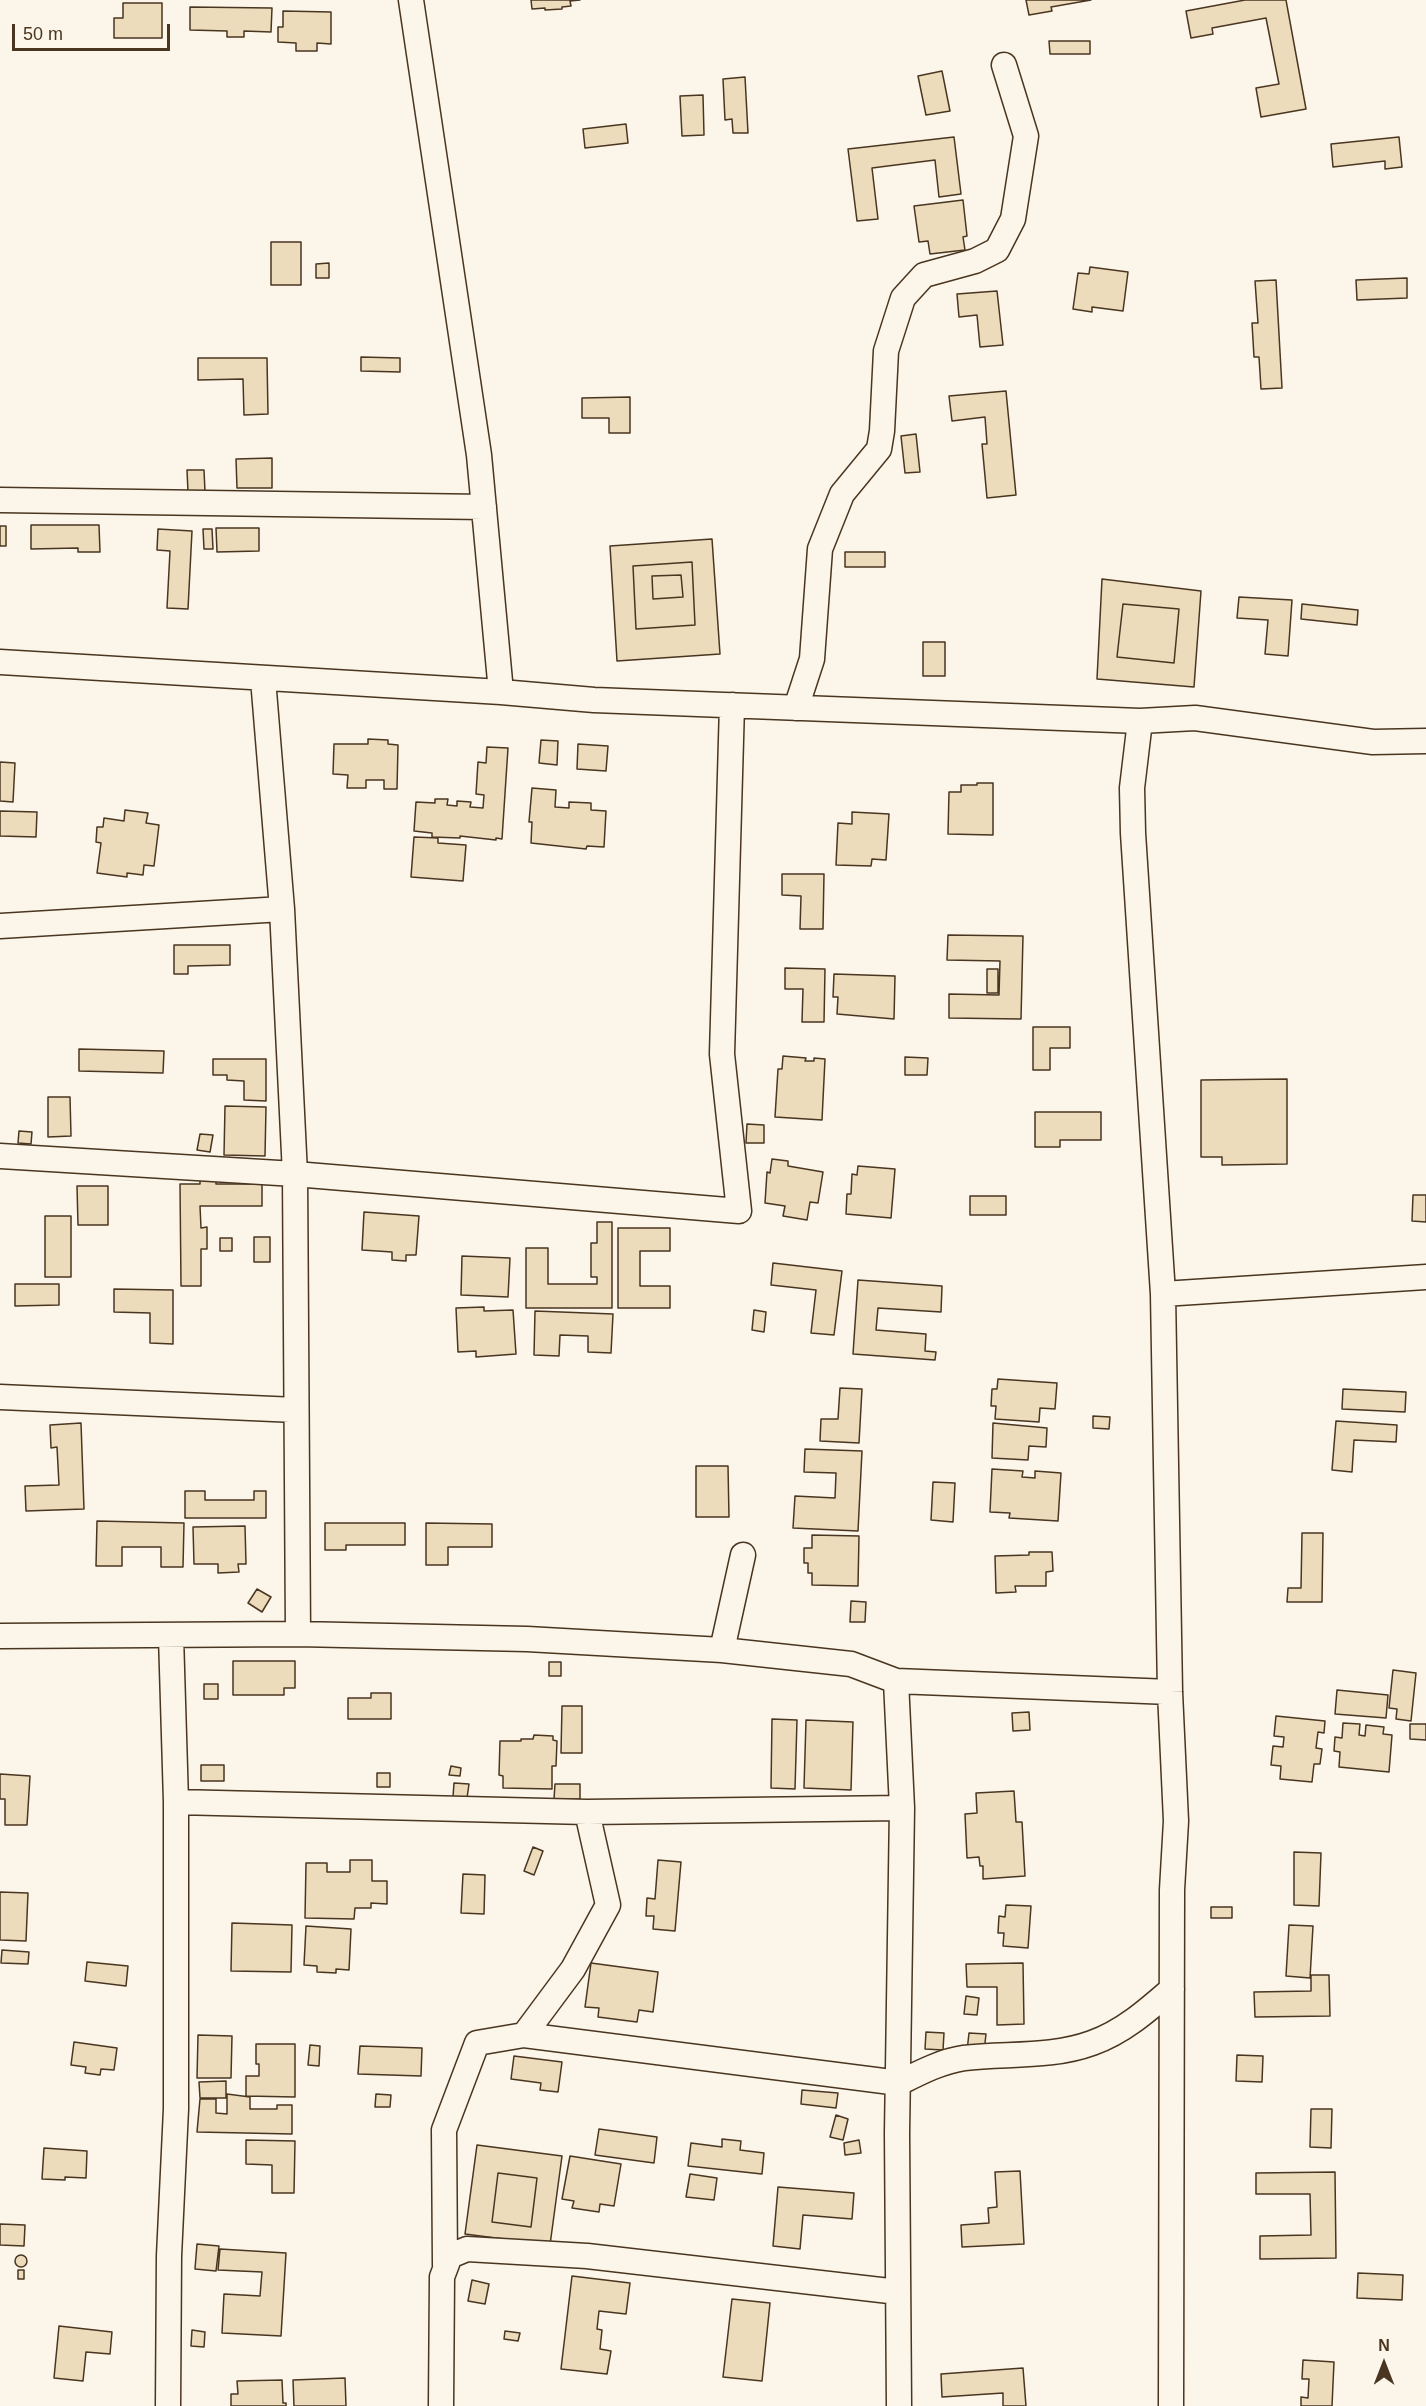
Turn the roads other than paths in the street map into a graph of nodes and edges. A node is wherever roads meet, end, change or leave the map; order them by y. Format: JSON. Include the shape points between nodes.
{"nodes":[{"id":1,"x":411,"y":0,"type":"edge"},
{"id":2,"x":1004,"y":65,"type":"dead end"},
{"id":3,"x":0,"y":500,"type":"edge"},
{"id":4,"x":484,"y":507,"type":"junction"},
{"id":5,"x":0,"y":662,"type":"edge"},
{"id":6,"x":263,"y":679,"type":"junction"},
{"id":7,"x":501,"y":692,"type":"junction"},
{"id":8,"x":732,"y":705,"type":"junction"},
{"id":9,"x":796,"y":708,"type":"junction"},
{"id":10,"x":1140,"y":721,"type":"junction"},
{"id":11,"x":1426,"y":741,"type":"edge"},
{"id":12,"x":282,"y":909,"type":"junction"},
{"id":13,"x":0,"y":926,"type":"edge"},
{"id":14,"x":0,"y":1156,"type":"edge"},
{"id":15,"x":295,"y":1174,"type":"junction"},
{"id":16,"x":1426,"y":1277,"type":"edge"},
{"id":17,"x":1163,"y":1294,"type":"junction"},
{"id":18,"x":0,"y":1397,"type":"edge"},
{"id":19,"x":296,"y":1410,"type":"junction"},
{"id":20,"x":743,"y":1555,"type":"dead end"},
{"id":21,"x":298,"y":1634,"type":"junction"},
{"id":22,"x":0,"y":1636,"type":"edge"},
{"id":23,"x":171,"y":1636,"type":"junction"},
{"id":24,"x":722,"y":1650,"type":"junction"},
{"id":25,"x":896,"y":1681,"type":"junction"},
{"id":26,"x":1170,"y":1692,"type":"junction"},
{"id":27,"x":176,"y":1802,"type":"junction"},
{"id":28,"x":902,"y":1808,"type":"junction"},
{"id":29,"x":587,"y":1812,"type":"junction"},
{"id":30,"x":1172,"y":1989,"type":"junction"},
{"id":31,"x":524,"y":2035,"type":"junction"},
{"id":32,"x":899,"y":2083,"type":"junction"},
{"id":33,"x":445,"y":2265,"type":"junction"},
{"id":34,"x":898,"y":2292,"type":"junction"},
{"id":35,"x":168,"y":2406,"type":"edge"},
{"id":36,"x":441,"y":2406,"type":"edge"},
{"id":37,"x":899,"y":2406,"type":"edge"},
{"id":38,"x":1171,"y":2406,"type":"edge"}],
"edges":[{"from":1,"to":4,"type":"street"},
{"from":2,"to":9,"type":"street","via":[[1026,136],[1013,219],[997,250],[975,261],[924,275],[903,298],[886,351],[879,449],[842,494],[820,549],[812,659]]},
{"from":3,"to":4,"type":"street"},
{"from":4,"to":7,"type":"street"},
{"from":5,"to":6,"type":"street"},
{"from":6,"to":7,"type":"street"},
{"from":6,"to":12,"type":"street"},
{"from":7,"to":8,"type":"street"},
{"from":8,"to":9,"type":"street"},
{"from":8,"to":15,"type":"street","via":[[722,1054],[739,1211]]},
{"from":9,"to":10,"type":"street"},
{"from":10,"to":11,"type":"street","via":[[1195,718],[1373,742]]},
{"from":10,"to":17,"type":"street","via":[[1132,788],[1133,833]]},
{"from":12,"to":13,"type":"street"},
{"from":12,"to":15,"type":"street"},
{"from":14,"to":15,"type":"street"},
{"from":15,"to":19,"type":"street"},
{"from":16,"to":17,"type":"street"},
{"from":17,"to":26,"type":"street"},
{"from":18,"to":19,"type":"street"},
{"from":19,"to":21,"type":"street"},
{"from":20,"to":24,"type":"street"},
{"from":21,"to":23,"type":"street"},
{"from":21,"to":24,"type":"street","via":[[527,1639]]},
{"from":22,"to":23,"type":"street"},
{"from":23,"to":27,"type":"street"},
{"from":24,"to":25,"type":"street","via":[[850,1664]]},
{"from":25,"to":26,"type":"street"},
{"from":25,"to":28,"type":"street"},
{"from":26,"to":30,"type":"street","via":[[1176,1821]]},
{"from":27,"to":29,"type":"street"},
{"from":27,"to":35,"type":"street","via":[[176,2109],[169,2256]]},
{"from":28,"to":29,"type":"street"},
{"from":28,"to":32,"type":"street"},
{"from":29,"to":31,"type":"street","via":[[608,1905],[573,1969]]},
{"from":30,"to":32,"type":"street","via":[[1145,2013],[1093,2043],[1053,2053],[962,2058]]},
{"from":30,"to":38,"type":"street"},
{"from":31,"to":32,"type":"street"},
{"from":31,"to":33,"type":"street","via":[[477,2043],[444,2130]]},
{"from":32,"to":34,"type":"street"},
{"from":33,"to":34,"type":"street","via":[[450,2256],[467,2249],[587,2256]]},
{"from":33,"to":36,"type":"street"},
{"from":34,"to":37,"type":"street"}]}
